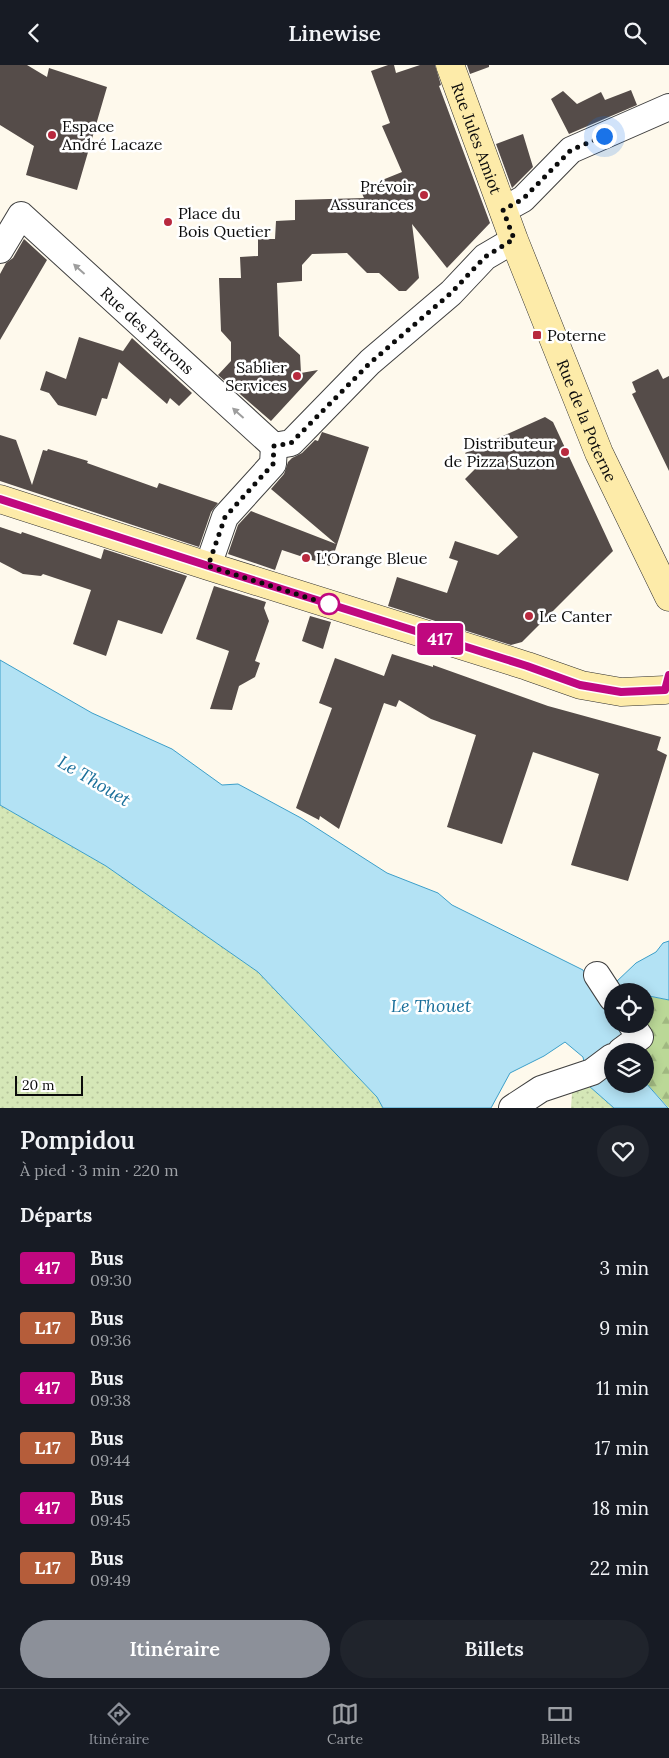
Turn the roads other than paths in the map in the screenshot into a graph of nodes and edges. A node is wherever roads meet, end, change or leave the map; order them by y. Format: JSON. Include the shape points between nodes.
{"nodes":[{"id":1,"x":450,"y":65,"type":"edge"},
{"id":2,"x":669,"y":107,"type":"edge"},
{"id":3,"x":503,"y":210,"type":"junction"},
{"id":4,"x":514,"y":239,"type":"junction"},
{"id":5,"x":0,"y":250,"type":"edge"},
{"id":6,"x":274,"y":446,"type":"junction"},
{"id":7,"x":0,"y":499,"type":"edge"},
{"id":8,"x":208,"y":566,"type":"junction"},
{"id":9,"x":669,"y":597,"type":"edge"},
{"id":10,"x":668,"y":689,"type":"edge"},
{"id":11,"x":597,"y":975,"type":"dead end"},
{"id":12,"x":604,"y":986,"type":"edge"},
{"id":13,"x":637,"y":1033,"type":"edge"},
{"id":14,"x":632,"y":1043,"type":"edge"},
{"id":15,"x":604,"y":1063,"type":"edge"},
{"id":16,"x":512,"y":1108,"type":"edge"}],
"edges":[{"from":1,"to":3,"type":"main road","name":"Rue Jules Amiot"},
{"from":2,"to":3,"type":"street","via":[[571,150],[523,199]]},
{"from":3,"to":4,"type":"main road","name":"Rue Jules Amiot"},
{"from":4,"to":6,"type":"street","via":[[485,257],[451,293],[370,363],[291,443]]},
{"from":4,"to":9,"type":"main road","name":"Rue de la Poterne","via":[[599,453]]},
{"from":6,"to":5,"type":"street","name":"Rue des Patrons","one_way":true,"via":[[21,215]]},
{"from":6,"to":8,"type":"street","via":[[273,464],[225,517]]},
{"from":7,"to":8,"type":"main road"},
{"from":8,"to":10,"type":"main road","via":[[580,685],[621,692]]},
{"from":11,"to":12,"type":"street"},
{"from":13,"to":14,"type":"street","via":[[640,1037]]},
{"from":15,"to":16,"type":"street","via":[[592,1072],[542,1089]]}]}
